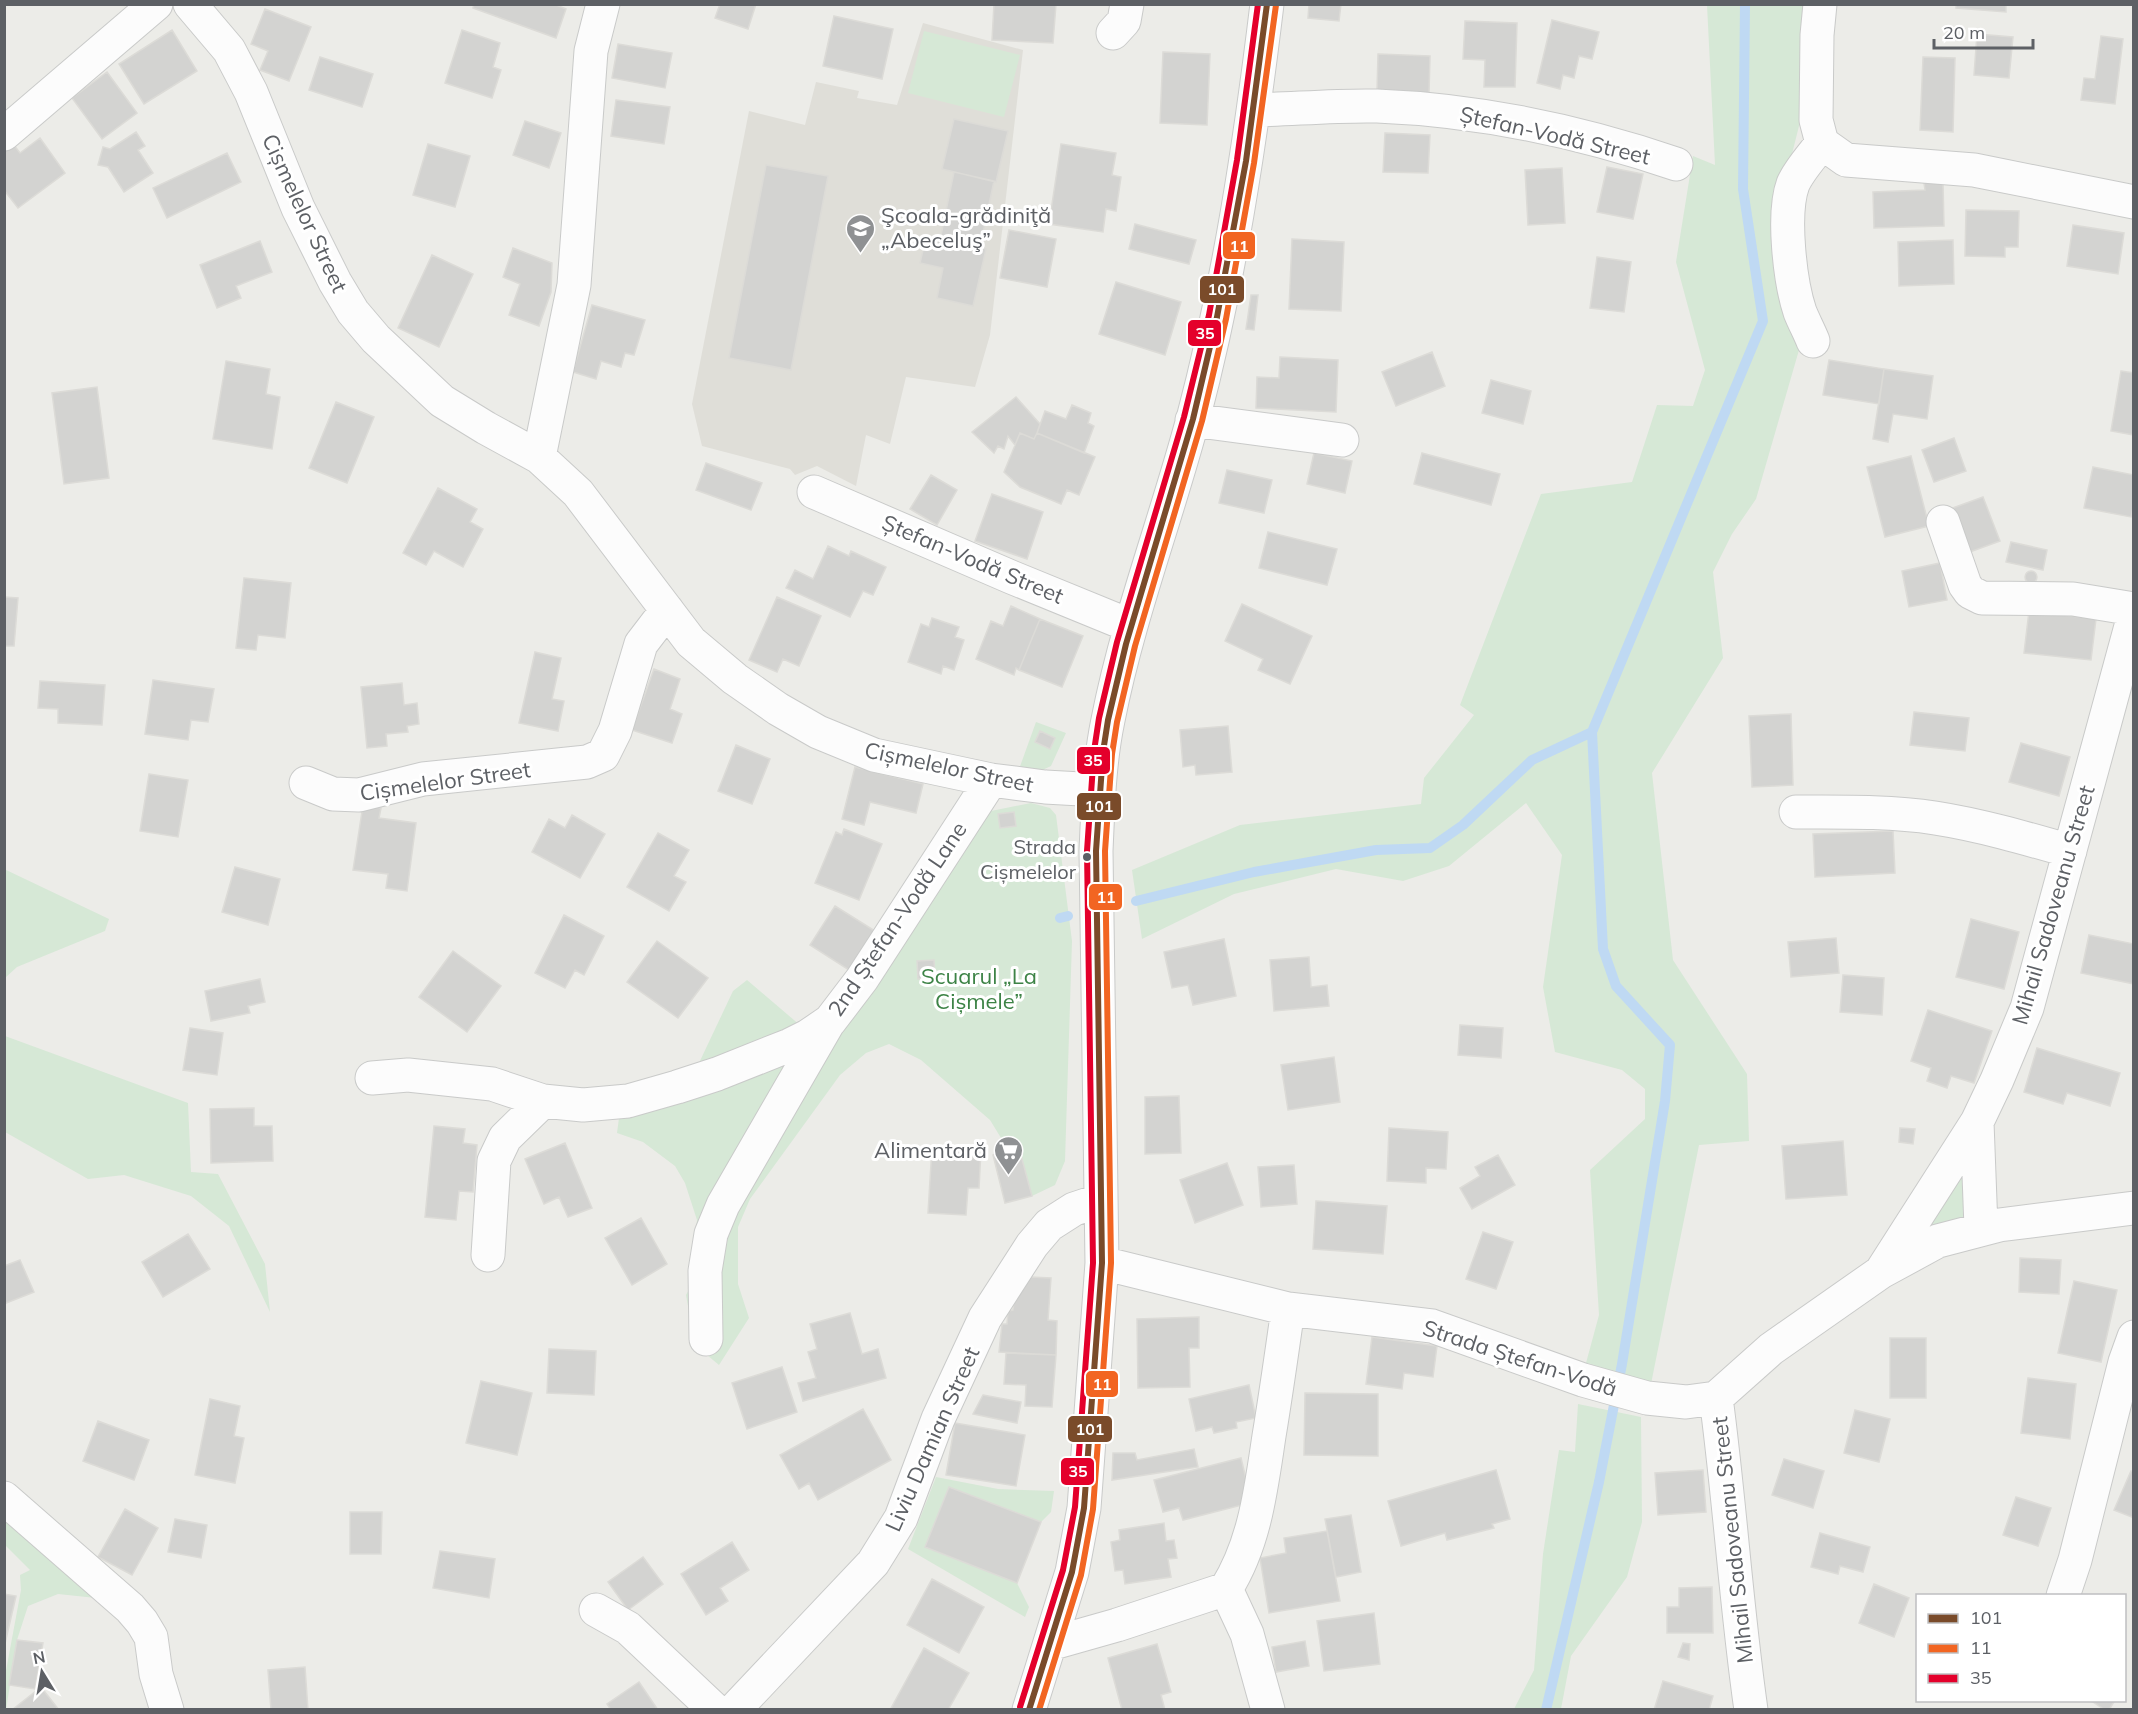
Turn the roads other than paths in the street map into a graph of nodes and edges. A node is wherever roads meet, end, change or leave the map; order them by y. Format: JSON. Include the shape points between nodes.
{"nodes":[{"id":1,"x":156,"y":4,"type":"edge"},
{"id":2,"x":189,"y":4,"type":"edge"},
{"id":3,"x":603,"y":4,"type":"edge"},
{"id":4,"x":1127,"y":4,"type":"edge"},
{"id":5,"x":1267,"y":4,"type":"edge"},
{"id":6,"x":1820,"y":4,"type":"edge"},
{"id":7,"x":1113,"y":33,"type":"dead end"},
{"id":8,"x":1255,"y":110,"type":"junction"},
{"id":9,"x":4,"y":134,"type":"edge"},
{"id":10,"x":1822,"y":142,"type":"junction"},
{"id":11,"x":1676,"y":164,"type":"dead end"},
{"id":12,"x":2133,"y":202,"type":"edge"},
{"id":13,"x":1813,"y":341,"type":"dead end"},
{"id":14,"x":1192,"y":420,"type":"junction"},
{"id":15,"x":1342,"y":440,"type":"dead end"},
{"id":16,"x":539,"y":457,"type":"junction"},
{"id":17,"x":814,"y":492,"type":"dead end"},
{"id":18,"x":1942,"y":522,"type":"dead end"},
{"id":19,"x":2133,"y":609,"type":"edge"},
{"id":20,"x":667,"y":610,"type":"junction"},
{"id":21,"x":2133,"y":615,"type":"edge"},
{"id":22,"x":1131,"y":626,"type":"junction"},
{"id":23,"x":991,"y":780,"type":"junction"},
{"id":24,"x":306,"y":783,"type":"dead end"},
{"id":25,"x":1099,"y":790,"type":"junction"},
{"id":26,"x":1796,"y":812,"type":"dead end"},
{"id":27,"x":2070,"y":851,"type":"junction"},
{"id":28,"x":830,"y":1021,"type":"junction"},
{"id":29,"x":372,"y":1078,"type":"dead end"},
{"id":30,"x":543,"y":1101,"type":"junction"},
{"id":31,"x":1977,"y":1122,"type":"junction"},
{"id":32,"x":1101,"y":1200,"type":"junction"},
{"id":33,"x":2133,"y":1208,"type":"edge"},
{"id":34,"x":1981,"y":1228,"type":"junction"},
{"id":35,"x":488,"y":1255,"type":"dead end"},
{"id":36,"x":1102,"y":1263,"type":"junction"},
{"id":37,"x":1881,"y":1272,"type":"junction"},
{"id":38,"x":1288,"y":1309,"type":"junction"},
{"id":39,"x":2133,"y":1337,"type":"edge"},
{"id":40,"x":706,"y":1340,"type":"dead end"},
{"id":41,"x":1716,"y":1398,"type":"junction"},
{"id":42,"x":4,"y":1498,"type":"edge"},
{"id":43,"x":1226,"y":1589,"type":"junction"},
{"id":44,"x":2063,"y":1594,"type":"edge"},
{"id":45,"x":596,"y":1610,"type":"dead end"},
{"id":46,"x":1050,"y":1644,"type":"junction"},
{"id":47,"x":167,"y":1710,"type":"edge"},
{"id":48,"x":715,"y":1710,"type":"edge"},
{"id":49,"x":734,"y":1710,"type":"edge"},
{"id":50,"x":1029,"y":1710,"type":"edge"},
{"id":51,"x":1268,"y":1710,"type":"edge"},
{"id":52,"x":1751,"y":1710,"type":"edge"}],
"edges":[{"from":1,"to":9,"type":"street"},
{"from":2,"to":16,"type":"street","name":"Cișmelelor Street","via":[[229,50],[251,92],[298,208],[353,312],[442,401]]},
{"from":3,"to":16,"type":"street","via":[[591,51],[574,285]]},
{"from":4,"to":7,"type":"street","via":[[1124,21]]},
{"from":5,"to":8,"type":"street"},
{"from":6,"to":10,"type":"street","via":[[1816,120]]},
{"from":8,"to":11,"type":"street","name":"Ștefan-Vodă Street","via":[[1375,106],[1454,111],[1619,145]]},
{"from":8,"to":14,"type":"street","via":[[1221,306]]},
{"from":10,"to":12,"type":"street","via":[[1846,160],[1974,170]]},
{"from":10,"to":13,"type":"street","via":[[1794,182],[1788,210],[1792,272],[1800,310]]},
{"from":14,"to":15,"type":"street"},
{"from":14,"to":22,"type":"street"},
{"from":16,"to":20,"type":"street","name":"Cișmelelor Street","via":[[579,494]]},
{"from":17,"to":22,"type":"street","name":"Ștefan-Vodă Street"},
{"from":18,"to":19,"type":"street","via":[[1965,585],[1982,598],[2073,599]]},
{"from":20,"to":23,"type":"street","name":"Cișmelelor Street","via":[[691,642],[735,679],[818,732],[874,755]]},
{"from":20,"to":24,"type":"street","name":"Cișmelelor Street","via":[[641,644],[615,731],[603,755],[587,762],[423,779],[359,795],[333,794]]},
{"from":21,"to":27,"type":"street","name":"Mihail Sadoveanu Street"},
{"from":22,"to":25,"type":"street","via":[[1107,723]]},
{"from":23,"to":25,"type":"street","name":"Cișmelelor Street"},
{"from":23,"to":28,"type":"street","name":"2nd Ștefan-Vodă Lane","via":[[862,979]]},
{"from":25,"to":32,"type":"street","via":[[1096,851]]},
{"from":26,"to":27,"type":"street","via":[[1934,818]]},
{"from":27,"to":31,"type":"street","name":"Mihail Sadoveanu Street","via":[[2027,1008]]},
{"from":28,"to":30,"type":"street","name":"2nd Ștefan-Vodă Lane","via":[[767,1055],[628,1101],[583,1105]]},
{"from":28,"to":40,"type":"street","via":[[723,1205],[711,1234],[705,1271]]},
{"from":29,"to":30,"type":"street","name":"2nd Ștefan-Vodă Lane","via":[[408,1075],[492,1084]]},
{"from":30,"to":35,"type":"street","via":[[506,1138],[494,1161]]},
{"from":31,"to":34,"type":"street"},
{"from":31,"to":37,"type":"street","name":"Mihail Sadoveanu Street"},
{"from":32,"to":36,"type":"street"},
{"from":32,"to":49,"type":"street","name":"Liviu Damian Street","via":[[1074,1209],[1049,1225],[1032,1245],[985,1318],[938,1419],[901,1518],[873,1563]]},
{"from":33,"to":34,"type":"street","name":"Mihail Sadoveanu Street"},
{"from":34,"to":37,"type":"street","name":"Mihail Sadoveanu Street","via":[[1938,1241]]},
{"from":36,"to":38,"type":"street","name":"Strada Ștefan-Vodă"},
{"from":36,"to":46,"type":"street","via":[[1084,1508]]},
{"from":37,"to":41,"type":"street","name":"Mihail Sadoveanu Street","via":[[1771,1349]]},
{"from":38,"to":41,"type":"street","name":"Strada Ștefan-Vodă","via":[[1432,1326],[1583,1380],[1647,1398],[1686,1402]]},
{"from":38,"to":43,"type":"street","via":[[1261,1490],[1240,1567]]},
{"from":39,"to":44,"type":"street"},
{"from":41,"to":52,"type":"street","name":"Mihail Sadoveanu Street"},
{"from":42,"to":47,"type":"street","via":[[142,1622],[151,1637],[156,1674]]},
{"from":43,"to":46,"type":"street"},
{"from":43,"to":51,"type":"street","via":[[1247,1634]]},
{"from":45,"to":48,"type":"street","via":[[628,1628]]},
{"from":46,"to":50,"type":"street"}]}
